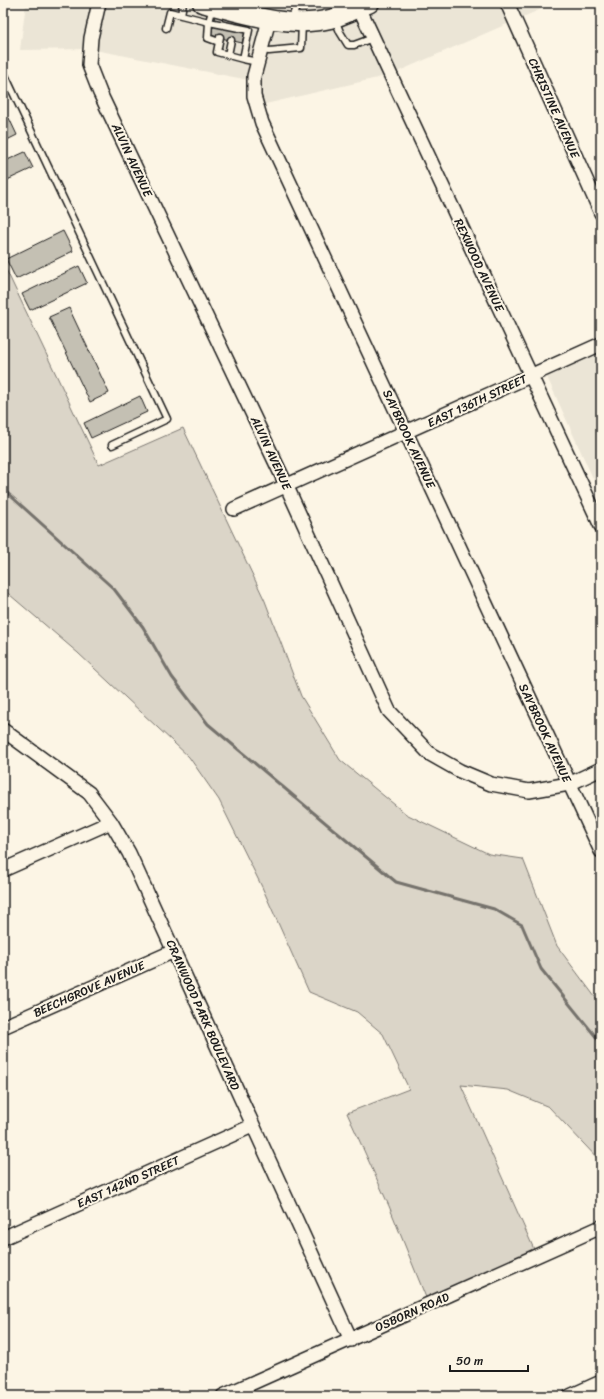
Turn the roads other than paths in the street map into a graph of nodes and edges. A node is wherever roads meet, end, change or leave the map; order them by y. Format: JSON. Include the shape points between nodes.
{"nodes":[{"id":1,"x":99,"y":3,"type":"edge"},
{"id":2,"x":184,"y":3,"type":"edge"},
{"id":3,"x":293,"y":3,"type":"edge"},
{"id":4,"x":507,"y":3,"type":"edge"},
{"id":5,"x":362,"y":5,"type":"edge"},
{"id":6,"x":181,"y":15,"type":"junction"},
{"id":7,"x":223,"y":16,"type":"edge"},
{"id":8,"x":335,"y":17,"type":"junction"},
{"id":9,"x":269,"y":20,"type":"junction"},
{"id":10,"x":297,"y":21,"type":"junction"},
{"id":11,"x":166,"y":28,"type":"dead end"},
{"id":12,"x":373,"y":38,"type":"junction"},
{"id":13,"x":231,"y":40,"type":"dead end"},
{"id":14,"x":228,"y":55,"type":"junction"},
{"id":15,"x":259,"y":56,"type":"junction"},
{"id":16,"x":243,"y":59,"type":"junction"},
{"id":17,"x":3,"y":71,"type":"edge"},
{"id":18,"x":601,"y":213,"type":"edge"},
{"id":19,"x":601,"y":344,"type":"edge"},
{"id":20,"x":531,"y":376,"type":"junction"},
{"id":21,"x":406,"y":433,"type":"junction"},
{"id":22,"x":112,"y":444,"type":"dead end"},
{"id":23,"x":287,"y":486,"type":"junction"},
{"id":24,"x":234,"y":509,"type":"dead end"},
{"id":25,"x":601,"y":526,"type":"edge"},
{"id":26,"x":3,"y":730,"type":"edge"},
{"id":27,"x":601,"y":769,"type":"edge"},
{"id":28,"x":569,"y":784,"type":"junction"},
{"id":29,"x":111,"y":822,"type":"junction"},
{"id":30,"x":601,"y":851,"type":"edge"},
{"id":31,"x":3,"y":870,"type":"edge"},
{"id":32,"x":174,"y":951,"type":"junction"},
{"id":33,"x":3,"y":1027,"type":"edge"},
{"id":34,"x":252,"y":1126,"type":"junction"},
{"id":35,"x":601,"y":1227,"type":"edge"},
{"id":36,"x":3,"y":1238,"type":"edge"},
{"id":37,"x":351,"y":1340,"type":"junction"},
{"id":38,"x":601,"y":1382,"type":"edge"},
{"id":39,"x":223,"y":1396,"type":"edge"},
{"id":40,"x":570,"y":1396,"type":"edge"}],
"edges":[{"from":1,"to":23,"type":"street","name":"ALVIN AVENUE","via":[[91,38],[90,65],[100,93]]},
{"from":2,"to":6,"type":"lane"},
{"from":3,"to":10,"type":"lane"},
{"from":4,"to":18,"type":"street","name":"CHRISTINE AVENUE"},
{"from":5,"to":8,"type":"street"},
{"from":5,"to":12,"type":"street","name":"REXWOOD AVENUE"},
{"from":6,"to":7,"type":"lane"},
{"from":6,"to":11,"type":"lane","via":[[170,12]]},
{"from":7,"to":9,"type":"street"},
{"from":7,"to":14,"type":"lane","via":[[208,38],[220,40],[217,52]]},
{"from":7,"to":16,"type":"lane","via":[[249,30]]},
{"from":8,"to":10,"type":"street"},
{"from":8,"to":12,"type":"lane","via":[[348,45]]},
{"from":9,"to":10,"type":"street"},
{"from":9,"to":15,"type":"street","name":"SAYBROOK AVENUE"},
{"from":10,"to":15,"type":"lane","via":[[301,48],[269,51]]},
{"from":12,"to":20,"type":"street","name":"REXWOOD AVENUE"},
{"from":13,"to":14,"type":"lane"},
{"from":14,"to":16,"type":"lane"},
{"from":15,"to":16,"type":"lane"},
{"from":15,"to":21,"type":"street","name":"SAYBROOK AVENUE","via":[[254,76],[254,96],[262,123]]},
{"from":17,"to":22,"type":"lane","via":[[166,419]]},
{"from":19,"to":20,"type":"street","name":"EAST 136TH STREET"},
{"from":20,"to":21,"type":"street","name":"EAST 136TH STREET"},
{"from":20,"to":25,"type":"street","name":"REXWOOD AVENUE","via":[[594,506]]},
{"from":21,"to":23,"type":"street","name":"EAST 136TH STREET"},
{"from":21,"to":28,"type":"street","name":"SAYBROOK AVENUE"},
{"from":23,"to":24,"type":"street","name":"EAST 136TH STREET"},
{"from":23,"to":28,"type":"street","name":"ALVIN AVENUE","via":[[389,710],[414,738],[430,754],[460,771],[491,784],[529,791]]},
{"from":26,"to":29,"type":"street","name":"CRANWOOD PARK BOULEVARD","via":[[88,793]]},
{"from":27,"to":28,"type":"street","name":"ALVIN AVENUE"},
{"from":28,"to":30,"type":"street","name":"SAYBROOK AVENUE"},
{"from":29,"to":31,"type":"street"},
{"from":29,"to":32,"type":"street","name":"CRANWOOD PARK BOULEVARD","via":[[129,853]]},
{"from":32,"to":33,"type":"street","name":"BEECHGROVE AVENUE"},
{"from":32,"to":34,"type":"street","name":"CRANWOOD PARK BOULEVARD"},
{"from":34,"to":36,"type":"street","name":"EAST 142ND STREET"},
{"from":34,"to":37,"type":"street","name":"CRANWOOD PARK BOULEVARD"},
{"from":35,"to":37,"type":"street","name":"OSBORN ROAD"},
{"from":37,"to":39,"type":"street","name":"OSBORN ROAD"},
{"from":38,"to":40,"type":"street"}]}
